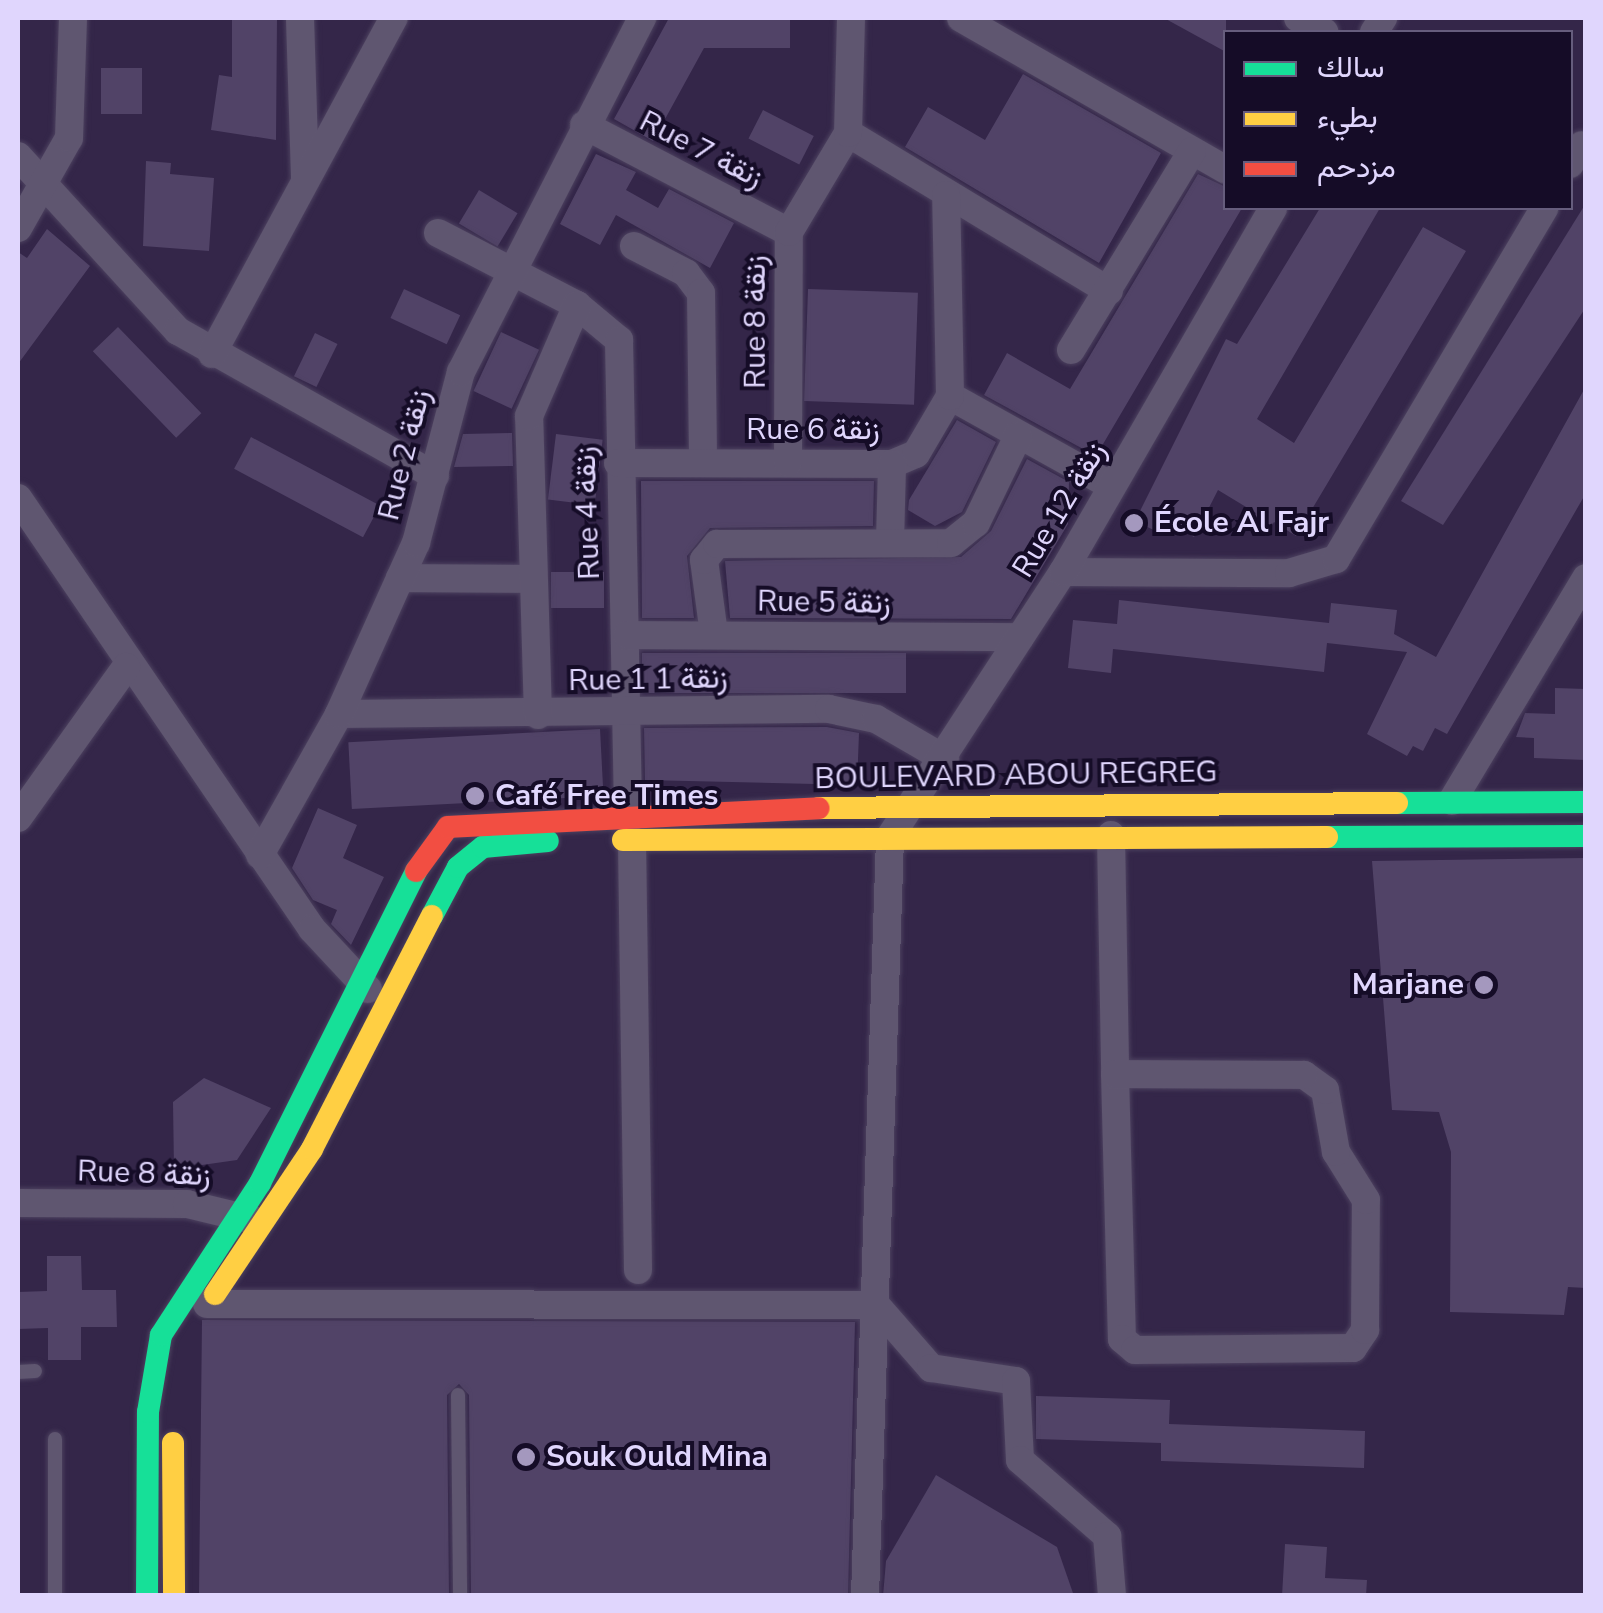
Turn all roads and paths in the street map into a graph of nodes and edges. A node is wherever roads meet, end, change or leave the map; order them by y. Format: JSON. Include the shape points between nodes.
{"nodes":[{"id":1,"x":73,"y":18,"type":"edge"},
{"id":2,"x":300,"y":18,"type":"edge"},
{"id":3,"x":394,"y":18,"type":"edge"},
{"id":4,"x":642,"y":18,"type":"edge"},
{"id":5,"x":851,"y":18,"type":"edge"},
{"id":6,"x":961,"y":18,"type":"edge"},
{"id":7,"x":1298,"y":18,"type":"edge"},
{"id":8,"x":1007,"y":28,"type":"edge"},
{"id":9,"x":1320,"y":30,"type":"edge"},
{"id":10,"x":584,"y":125,"type":"junction"},
{"id":11,"x":848,"y":133,"type":"junction"},
{"id":12,"x":1192,"y":150,"type":"junction"},
{"id":13,"x":18,"y":156,"type":"edge"},
{"id":14,"x":1223,"y":168,"type":"edge"},
{"id":15,"x":306,"y":178,"type":"junction"},
{"id":16,"x":43,"y":190,"type":"junction"},
{"id":17,"x":946,"y":196,"type":"junction"},
{"id":18,"x":1272,"y":210,"type":"edge"},
{"id":19,"x":1543,"y":210,"type":"edge"},
{"id":20,"x":18,"y":228,"type":"edge"},
{"id":21,"x":790,"y":232,"type":"junction"},
{"id":22,"x":438,"y":233,"type":"dead end"},
{"id":23,"x":634,"y":246,"type":"dead end"},
{"id":24,"x":510,"y":270,"type":"junction"},
{"id":25,"x":1109,"y":291,"type":"junction"},
{"id":26,"x":577,"y":305,"type":"junction"},
{"id":27,"x":1071,"y":350,"type":"dead end"},
{"id":28,"x":212,"y":354,"type":"junction"},
{"id":29,"x":950,"y":396,"type":"junction"},
{"id":30,"x":1018,"y":436,"type":"junction"},
{"id":31,"x":702,"y":462,"type":"junction"},
{"id":32,"x":618,"y":463,"type":"junction"},
{"id":33,"x":788,"y":463,"type":"junction"},
{"id":34,"x":892,"y":464,"type":"junction"},
{"id":35,"x":434,"y":476,"type":"junction"},
{"id":36,"x":1112,"y":486,"type":"junction"},
{"id":37,"x":18,"y":498,"type":"edge"},
{"id":38,"x":890,"y":542,"type":"junction"},
{"id":39,"x":1064,"y":572,"type":"junction"},
{"id":40,"x":400,"y":578,"type":"junction"},
{"id":41,"x":1586,"y":578,"type":"edge"},
{"id":42,"x":534,"y":580,"type":"junction"},
{"id":43,"x":627,"y":634,"type":"junction"},
{"id":44,"x":714,"y":634,"type":"junction"},
{"id":45,"x":1020,"y":638,"type":"junction"},
{"id":46,"x":126,"y":667,"type":"junction"},
{"id":47,"x":625,"y":713,"type":"junction"},
{"id":48,"x":339,"y":714,"type":"junction"},
{"id":49,"x":538,"y":714,"type":"junction"},
{"id":50,"x":945,"y":760,"type":"junction"},
{"id":51,"x":1452,"y":801,"type":"junction"},
{"id":52,"x":1397,"y":802,"type":"junction"},
{"id":53,"x":1586,"y":802,"type":"edge"},
{"id":54,"x":913,"y":806,"type":"junction"},
{"id":55,"x":18,"y":818,"type":"edge"},
{"id":56,"x":630,"y":828,"type":"junction"},
{"id":57,"x":1112,"y":835,"type":"junction"},
{"id":58,"x":890,"y":836,"type":"junction"},
{"id":59,"x":1392,"y":836,"type":"junction"},
{"id":60,"x":1586,"y":836,"type":"edge"},
{"id":61,"x":260,"y":855,"type":"junction"},
{"id":62,"x":358,"y":984,"type":"junction"},
{"id":63,"x":388,"y":999,"type":"junction"},
{"id":64,"x":1115,"y":1074,"type":"junction"},
{"id":65,"x":18,"y":1203,"type":"edge"},
{"id":66,"x":240,"y":1212,"type":"junction"},
{"id":67,"x":264,"y":1227,"type":"junction"},
{"id":68,"x":638,"y":1270,"type":"dead end"},
{"id":69,"x":207,"y":1304,"type":"junction"},
{"id":70,"x":876,"y":1305,"type":"junction"},
{"id":71,"x":34,"y":1371,"type":"dead end"},
{"id":72,"x":18,"y":1372,"type":"edge"},
{"id":73,"x":458,"y":1395,"type":"dead end"},
{"id":74,"x":55,"y":1439,"type":"dead end"},
{"id":75,"x":55,"y":1596,"type":"edge"},
{"id":76,"x":147,"y":1596,"type":"edge"},
{"id":77,"x":174,"y":1596,"type":"edge"},
{"id":78,"x":460,"y":1596,"type":"edge"},
{"id":79,"x":866,"y":1596,"type":"edge"},
{"id":80,"x":1112,"y":1596,"type":"edge"}],
"edges":[{"from":1,"to":16,"type":"street","via":[[69,138]]},
{"from":2,"to":15,"type":"street"},
{"from":3,"to":15,"type":"street"},
{"from":4,"to":10,"type":"street","name":"Rue 2 زنقة"},
{"from":5,"to":11,"type":"street","name":"Rue 8 زنقة"},
{"from":6,"to":8,"type":"street"},
{"from":7,"to":9,"type":"street"},
{"from":8,"to":12,"type":"street"},
{"from":10,"to":21,"type":"street","name":"Rue 7 زنقة"},
{"from":10,"to":24,"type":"street","name":"Rue 2 زنقة"},
{"from":11,"to":17,"type":"street"},
{"from":11,"to":21,"type":"street","name":"Rue 8 زنقة"},
{"from":12,"to":14,"type":"street"},
{"from":12,"to":25,"type":"street"},
{"from":13,"to":16,"type":"street"},
{"from":15,"to":28,"type":"street"},
{"from":16,"to":20,"type":"street"},
{"from":16,"to":28,"type":"street","via":[[131,285]]},
{"from":17,"to":25,"type":"street"},
{"from":17,"to":29,"type":"street","name":"Rue 6 زنقة"},
{"from":18,"to":36,"type":"street","name":"Rue 12 زنقة"},
{"from":19,"to":39,"type":"street","via":[[1336,559],[1290,573]]},
{"from":21,"to":33,"type":"street","name":"Rue 8 زنقة"},
{"from":22,"to":24,"type":"street","name":"Rue 4 زنقة"},
{"from":23,"to":31,"type":"street","via":[[686,272],[701,293]]},
{"from":24,"to":26,"type":"street","name":"Rue 4 زنقة"},
{"from":24,"to":35,"type":"street","name":"Rue 2 زنقة","via":[[443,416]]},
{"from":25,"to":27,"type":"street"},
{"from":26,"to":32,"type":"street","name":"Rue 4 زنقة","via":[[619,340]]},
{"from":26,"to":42,"type":"street","via":[[532,398]]},
{"from":28,"to":35,"type":"street"},
{"from":29,"to":30,"type":"street"},
{"from":29,"to":34,"type":"street","name":"Rue 6 زنقة","via":[[925,446]]},
{"from":30,"to":36,"type":"street"},
{"from":30,"to":38,"type":"street","via":[[965,536]]},
{"from":31,"to":32,"type":"street","name":"Rue 6 زنقة"},
{"from":31,"to":33,"type":"street","name":"Rue 6 زنقة"},
{"from":32,"to":43,"type":"street","name":"Rue 4 زنقة"},
{"from":33,"to":34,"type":"street","name":"Rue 6 زنقة"},
{"from":34,"to":38,"type":"street"},
{"from":35,"to":40,"type":"street","name":"Rue 2 زنقة"},
{"from":36,"to":39,"type":"street","name":"Rue 12 زنقة"},
{"from":37,"to":46,"type":"street"},
{"from":38,"to":44,"type":"street","via":[[717,544],[704,560]]},
{"from":39,"to":45,"type":"street","name":"Rue 12 زنقة"},
{"from":40,"to":42,"type":"street"},
{"from":40,"to":48,"type":"street","name":"Rue 2 زنقة"},
{"from":41,"to":51,"type":"street"},
{"from":42,"to":49,"type":"street"},
{"from":43,"to":44,"type":"street","name":"Rue 5 زنقة"},
{"from":43,"to":47,"type":"street","name":"Rue 4 زنقة"},
{"from":44,"to":45,"type":"street","name":"Rue 5 زنقة"},
{"from":45,"to":50,"type":"street","name":"Rue 12 زنقة"},
{"from":46,"to":55,"type":"street"},
{"from":46,"to":61,"type":"street"},
{"from":47,"to":49,"type":"street","name":"Rue 1 زنقة 1"},
{"from":47,"to":50,"type":"street","name":"Rue 1 زنقة 1","via":[[858,712]]},
{"from":47,"to":56,"type":"street","name":"Rue 4 زنقة"},
{"from":48,"to":49,"type":"street","name":"Rue 1 زنقة 1"},
{"from":48,"to":61,"type":"street","name":"Rue 2 زنقة"},
{"from":50,"to":54,"type":"street","name":"Rue 12 زنقة"},
{"from":51,"to":52,"type":"main road","name":"BOULEVARD ABOU REGREG"},
{"from":51,"to":53,"type":"main road","name":"BOULEVARD ABOU REGREG"},
{"from":52,"to":54,"type":"main road","name":"BOULEVARD ABOU REGREG"},
{"from":52,"to":59,"type":"main road"},
{"from":54,"to":56,"type":"main road","name":"BOULEVARD ABOU REGREG"},
{"from":54,"to":58,"type":"street","name":"Rue 12 زنقة"},
{"from":56,"to":58,"type":"main road"},
{"from":56,"to":62,"type":"main road","name":"BOULEVARD ABOU REGREG","via":[[448,827],[402,890]]},
{"from":56,"to":63,"type":"main road","via":[[470,855]]},
{"from":56,"to":68,"type":"street","name":"Rue 4 زنقة"},
{"from":57,"to":58,"type":"main road"},
{"from":57,"to":59,"type":"main road"},
{"from":57,"to":64,"type":"street"},
{"from":58,"to":70,"type":"street"},
{"from":59,"to":60,"type":"main road"},
{"from":61,"to":62,"type":"street"},
{"from":62,"to":63,"type":"street"},
{"from":62,"to":66,"type":"main road"},
{"from":63,"to":67,"type":"main road"},
{"from":64,"to":64,"type":"street","via":[[1122,1339],[1135,1350],[1353,1348],[1365,1330],[1366,1200],[1336,1152],[1325,1090],[1304,1075]]},
{"from":65,"to":66,"type":"street","name":"Rue 8 زنقة"},
{"from":66,"to":67,"type":"street","name":"Rue 8 زنقة"},
{"from":66,"to":76,"type":"main road","via":[[152,1360]]},
{"from":67,"to":69,"type":"main road"},
{"from":69,"to":70,"type":"street"},
{"from":69,"to":77,"type":"main road","via":[[172,1380]]},
{"from":70,"to":79,"type":"street"},
{"from":70,"to":80,"type":"street","via":[[931,1368],[1016,1380],[1020,1460],[1107,1536]]},
{"from":71,"to":72,"type":"lane"},
{"from":73,"to":78,"type":"lane"},
{"from":74,"to":75,"type":"lane"}]}
